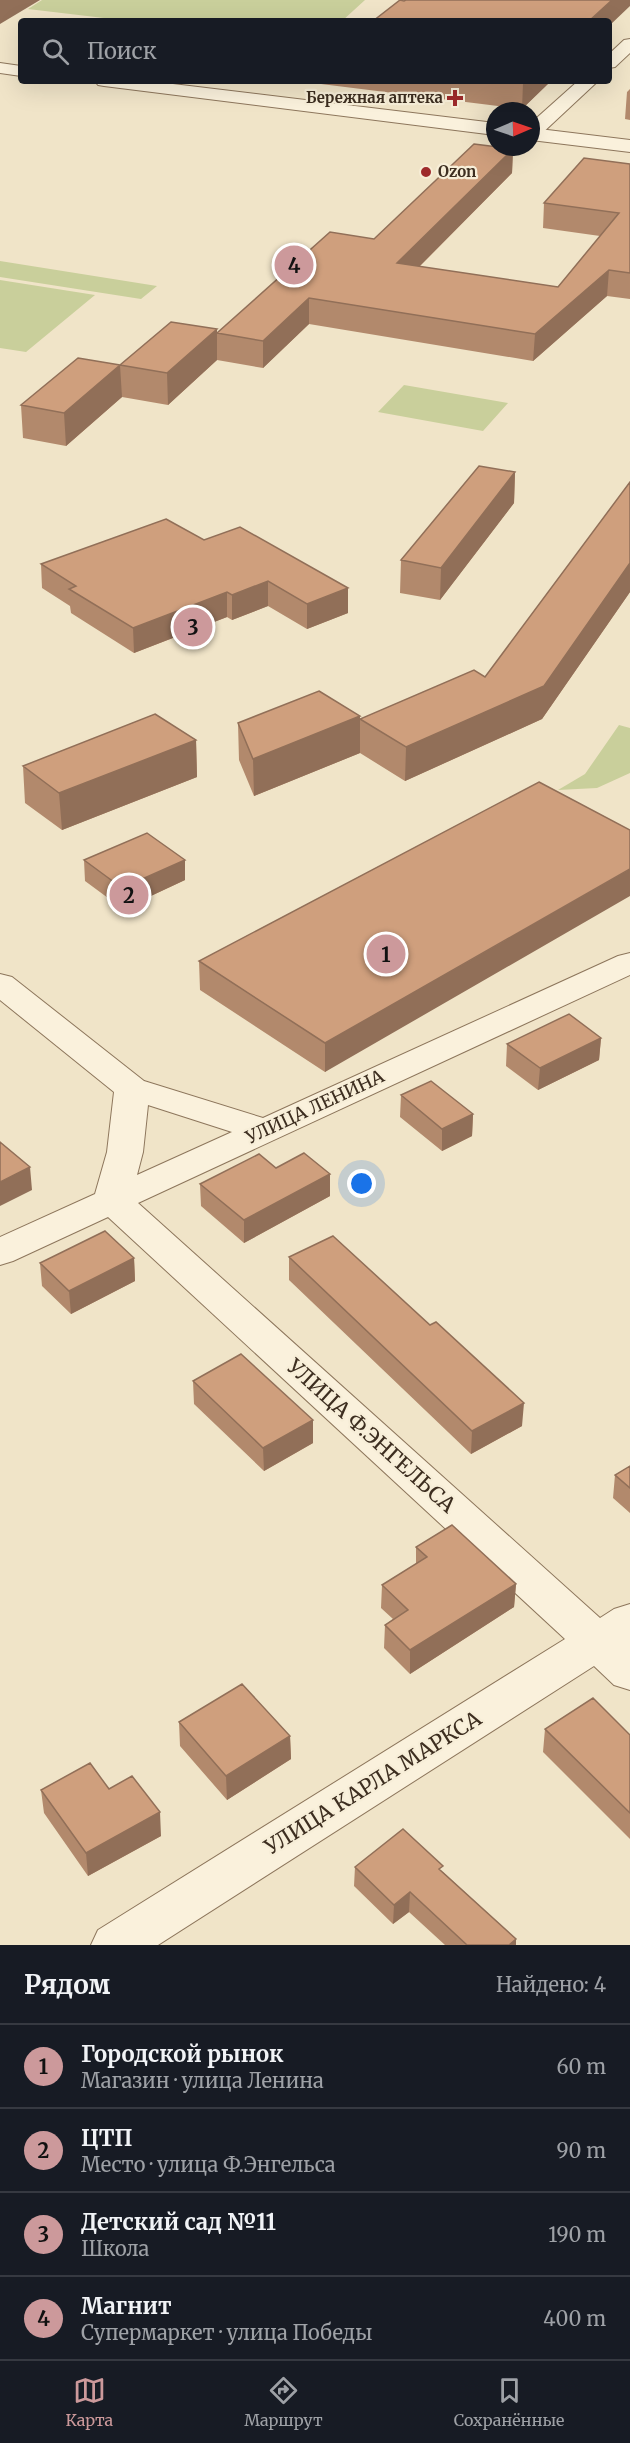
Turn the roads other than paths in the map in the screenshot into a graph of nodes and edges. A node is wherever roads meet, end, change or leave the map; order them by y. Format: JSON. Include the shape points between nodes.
{"nodes":[{"id":1,"x":630,"y":44,"type":"edge"},
{"id":2,"x":612,"y":60,"type":"edge"},
{"id":3,"x":0,"y":68,"type":"edge"},
{"id":4,"x":18,"y":71,"type":"edge"},
{"id":5,"x":128,"y":84,"type":"edge"},
{"id":6,"x":586,"y":84,"type":"edge"},
{"id":7,"x":540,"y":126,"type":"edge"},
{"id":8,"x":486,"y":128,"type":"edge"},
{"id":9,"x":540,"y":135,"type":"edge"},
{"id":10,"x":630,"y":146,"type":"edge"},
{"id":11,"x":630,"y":963,"type":"edge"},
{"id":12,"x":0,"y":984,"type":"edge"},
{"id":13,"x":132,"y":1089,"type":"junction"},
{"id":14,"x":265,"y":1130,"type":"junction"},
{"id":15,"x":112,"y":1200,"type":"junction"},
{"id":16,"x":0,"y":1252,"type":"edge"},
{"id":17,"x":619,"y":1645,"type":"edge"},
{"id":18,"x":116,"y":1945,"type":"edge"}],
"edges":[{"from":1,"to":2,"type":"street"},
{"from":3,"to":4,"type":"street"},
{"from":5,"to":8,"type":"street"},
{"from":6,"to":7,"type":"street"},
{"from":9,"to":10,"type":"street"},
{"from":11,"to":14,"type":"street","name":"УЛИЦА ЛЕНИНА"},
{"from":12,"to":13,"type":"street"},
{"from":13,"to":14,"type":"street"},
{"from":13,"to":15,"type":"street","via":[[125,1152]]},
{"from":14,"to":15,"type":"street","name":"УЛИЦА ЛЕНИНА"},
{"from":15,"to":16,"type":"street","name":"УЛИЦА ЛЕНИНА"},
{"from":15,"to":17,"type":"street","name":"УЛИЦА Ф.ЭНГЕЛЬСА"},
{"from":17,"to":18,"type":"street","name":"УЛИЦА КАРЛА МАРКСА"}]}
